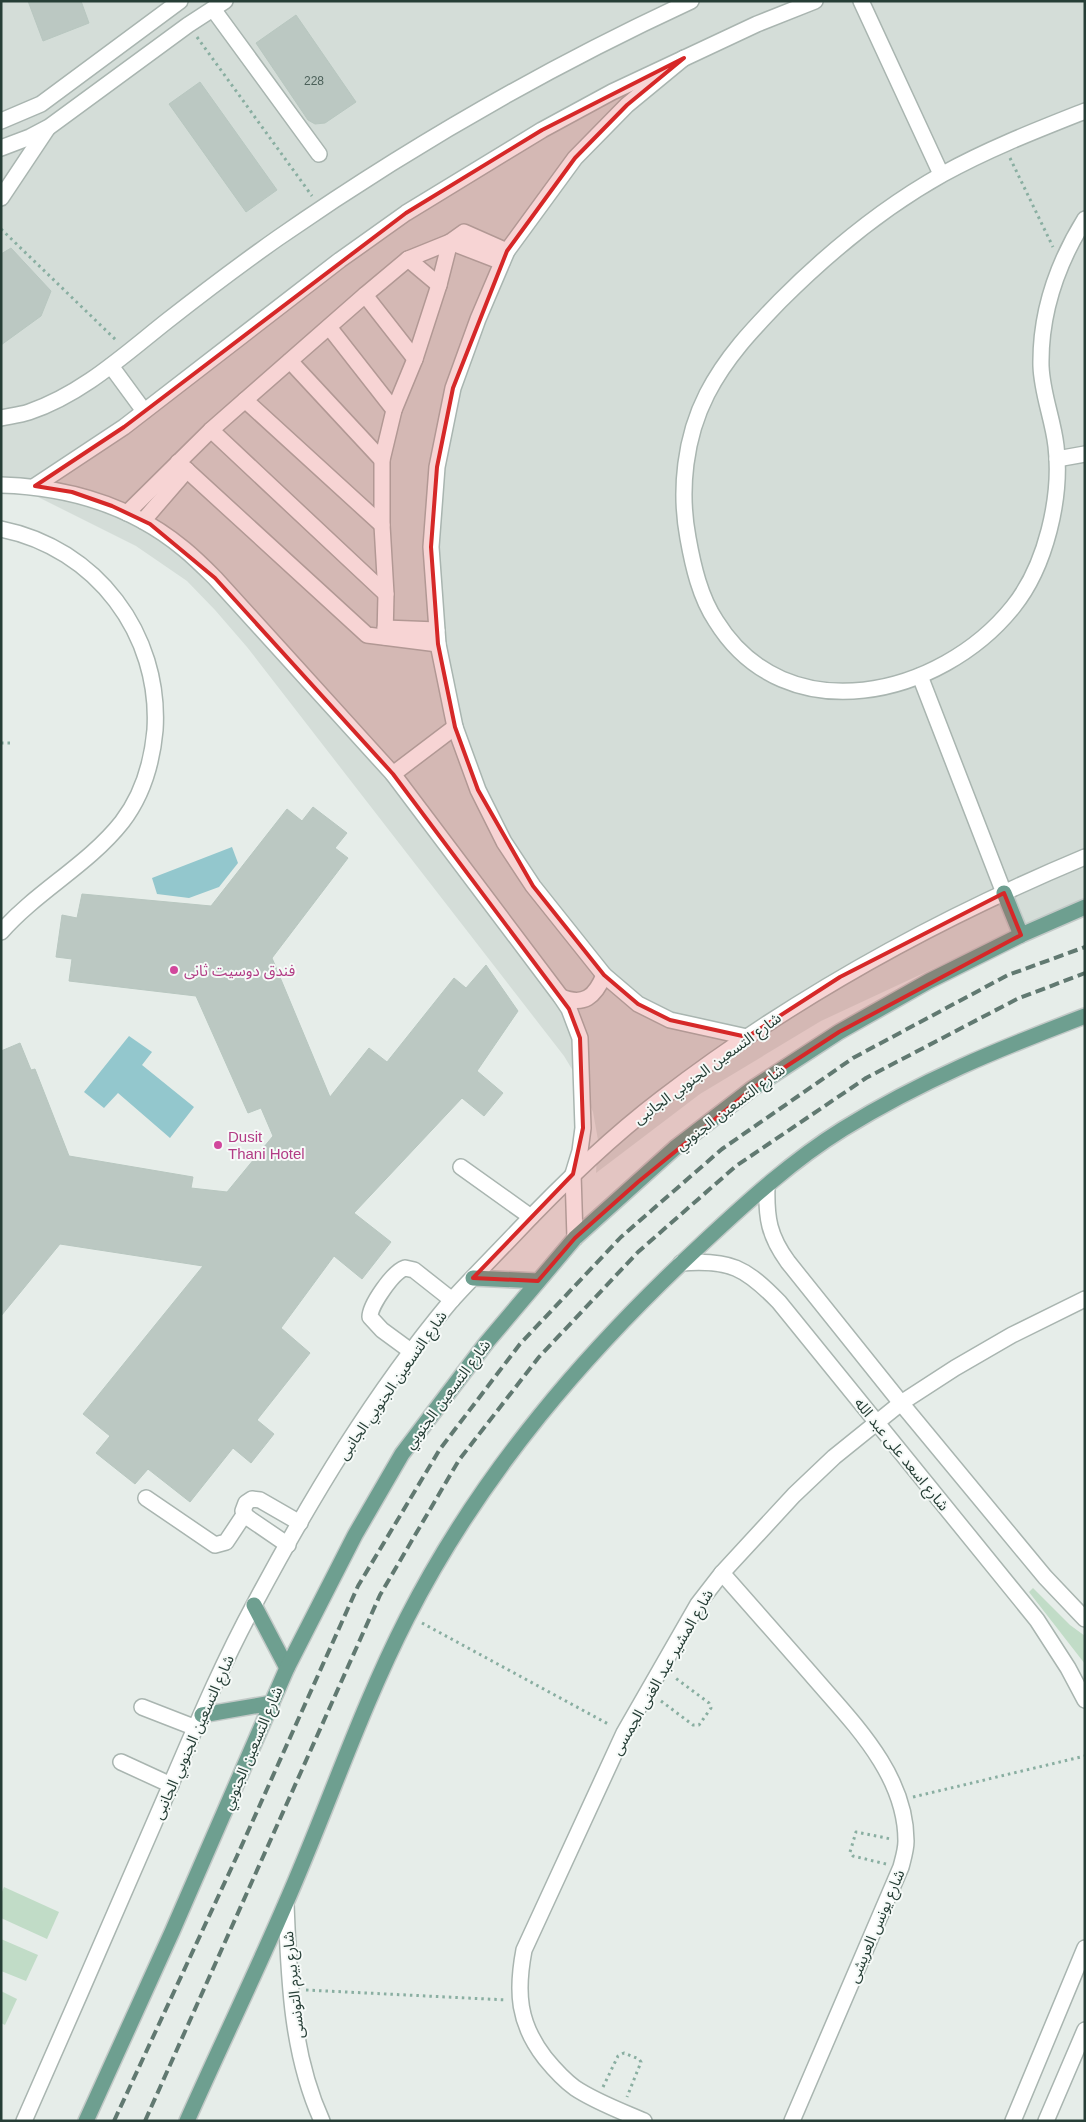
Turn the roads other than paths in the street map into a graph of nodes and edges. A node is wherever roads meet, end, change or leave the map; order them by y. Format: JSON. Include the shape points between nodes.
{"nodes":[{"id":1,"x":690,"y":1,"type":"edge"},
{"id":2,"x":815,"y":1,"type":"edge"},
{"id":3,"x":861,"y":1,"type":"edge"},
{"id":4,"x":177,"y":3,"type":"edge"},
{"id":5,"x":219,"y":5,"type":"edge"},
{"id":6,"x":188,"y":25,"type":"junction"},
{"id":7,"x":684,"y":58,"type":"junction"},
{"id":8,"x":1085,"y":111,"type":"edge"},
{"id":9,"x":1,"y":121,"type":"edge"},
{"id":10,"x":49,"y":126,"type":"junction"},
{"id":11,"x":1,"y":148,"type":"edge"},
{"id":12,"x":319,"y":154,"type":"dead end"},
{"id":13,"x":941,"y":174,"type":"junction"},
{"id":14,"x":1,"y":198,"type":"edge"},
{"id":15,"x":1085,"y":219,"type":"edge"},
{"id":16,"x":450,"y":242,"type":"junction"},
{"id":17,"x":504,"y":257,"type":"junction"},
{"id":18,"x":408,"y":259,"type":"junction"},
{"id":19,"x":439,"y":285,"type":"junction"},
{"id":20,"x":365,"y":296,"type":"junction"},
{"id":21,"x":329,"y":327,"type":"junction"},
{"id":22,"x":415,"y":359,"type":"junction"},
{"id":23,"x":290,"y":361,"type":"junction"},
{"id":24,"x":111,"y":366,"type":"junction"},
{"id":25,"x":245,"y":400,"type":"junction"},
{"id":26,"x":394,"y":410,"type":"junction"},
{"id":27,"x":144,"y":412,"type":"junction"},
{"id":28,"x":1,"y":418,"type":"edge"},
{"id":29,"x":211,"y":430,"type":"junction"},
{"id":30,"x":1085,"y":454,"type":"edge"},
{"id":31,"x":1057,"y":459,"type":"junction"},
{"id":32,"x":382,"y":460,"type":"junction"},
{"id":33,"x":182,"y":466,"type":"junction"},
{"id":34,"x":1,"y":485,"type":"edge"},
{"id":35,"x":34,"y":486,"type":"junction"},
{"id":36,"x":127,"y":513,"type":"junction"},
{"id":37,"x":143,"y":521,"type":"junction"},
{"id":38,"x":382,"y":525,"type":"junction"},
{"id":39,"x":1,"y":529,"type":"edge"},
{"id":40,"x":386,"y":594,"type":"junction"},
{"id":41,"x":385,"y":633,"type":"junction"},
{"id":42,"x":438,"y":637,"type":"junction"},
{"id":43,"x":920,"y":676,"type":"junction"},
{"id":44,"x":455,"y":727,"type":"junction"},
{"id":45,"x":393,"y":774,"type":"junction"},
{"id":46,"x":1085,"y":857,"type":"edge"},
{"id":47,"x":1004,"y":893,"type":"junction"},
{"id":48,"x":1085,"y":907,"type":"edge"},
{"id":49,"x":1,"y":932,"type":"edge"},
{"id":50,"x":1021,"y":935,"type":"junction"},
{"id":51,"x":604,"y":975,"type":"junction"},
{"id":52,"x":561,"y":997,"type":"junction"},
{"id":53,"x":1083,"y":1017,"type":"edge"},
{"id":54,"x":747,"y":1037,"type":"junction"},
{"id":55,"x":461,"y":1167,"type":"dead end"},
{"id":56,"x":573,"y":1174,"type":"junction"},
{"id":57,"x":767,"y":1186,"type":"junction"},
{"id":58,"x":531,"y":1217,"type":"junction"},
{"id":59,"x":575,"y":1238,"type":"junction"},
{"id":60,"x":682,"y":1263,"type":"junction"},
{"id":61,"x":473,"y":1278,"type":"junction"},
{"id":62,"x":538,"y":1281,"type":"junction"},
{"id":63,"x":452,"y":1300,"type":"junction"},
{"id":64,"x":1085,"y":1300,"type":"edge"},
{"id":65,"x":412,"y":1352,"type":"junction"},
{"id":66,"x":901,"y":1403,"type":"junction"},
{"id":67,"x":876,"y":1422,"type":"junction"},
{"id":68,"x":146,"y":1498,"type":"dead end"},
{"id":69,"x":244,"y":1515,"type":"junction"},
{"id":70,"x":300,"y":1523,"type":"junction"},
{"id":71,"x":288,"y":1545,"type":"junction"},
{"id":72,"x":722,"y":1572,"type":"junction"},
{"id":73,"x":254,"y":1605,"type":"junction"},
{"id":74,"x":1085,"y":1619,"type":"edge"},
{"id":75,"x":287,"y":1668,"type":"junction"},
{"id":76,"x":1085,"y":1700,"type":"edge"},
{"id":77,"x":272,"y":1704,"type":"junction"},
{"id":78,"x":142,"y":1707,"type":"dead end"},
{"id":79,"x":199,"y":1721,"type":"junction"},
{"id":80,"x":121,"y":1762,"type":"dead end"},
{"id":81,"x":171,"y":1785,"type":"junction"},
{"id":82,"x":286,"y":1904,"type":"junction"},
{"id":83,"x":1085,"y":1948,"type":"edge"},
{"id":84,"x":1085,"y":2030,"type":"edge"},
{"id":85,"x":24,"y":2121,"type":"edge"},
{"id":86,"x":86,"y":2121,"type":"edge"},
{"id":87,"x":186,"y":2121,"type":"edge"},
{"id":88,"x":322,"y":2121,"type":"edge"},
{"id":89,"x":644,"y":2121,"type":"edge"},
{"id":90,"x":792,"y":2121,"type":"edge"},
{"id":91,"x":1013,"y":2121,"type":"edge"},
{"id":92,"x":1046,"y":2121,"type":"edge"}],
"edges":[{"from":1,"to":24,"type":"street","via":[[550,70],[452,125],[321,209],[193,301]]},
{"from":2,"to":7,"type":"street"},
{"from":3,"to":13,"type":"street"},
{"from":4,"to":6,"type":"street"},
{"from":4,"to":9,"type":"street","via":[[41,104]]},
{"from":5,"to":6,"type":"street"},
{"from":5,"to":12,"type":"street"},
{"from":6,"to":10,"type":"street"},
{"from":7,"to":17,"type":"street","via":[[627,104],[575,158]]},
{"from":7,"to":27,"type":"street","via":[[542,130],[406,213],[332,265]]},
{"from":8,"to":13,"type":"street"},
{"from":10,"to":11,"type":"street"},
{"from":10,"to":14,"type":"street"},
{"from":13,"to":43,"type":"street","via":[[854,233],[743,339],[706,396],[691,438],[684,482],[686,528],[700,587],[716,622],[753,662],[784,680],[840,692],[874,689]]},
{"from":15,"to":31,"type":"street","via":[[1061,264],[1047,305],[1041,347],[1043,390],[1054,431]]},
{"from":16,"to":17,"type":"street"},
{"from":16,"to":17,"type":"street","via":[[464,232]]},
{"from":16,"to":18,"type":"street"},
{"from":16,"to":19,"type":"street"},
{"from":17,"to":42,"type":"street","via":[[453,388],[437,467],[431,547]]},
{"from":18,"to":19,"type":"street"},
{"from":18,"to":20,"type":"street"},
{"from":19,"to":22,"type":"street"},
{"from":20,"to":21,"type":"street"},
{"from":20,"to":22,"type":"street"},
{"from":21,"to":23,"type":"street"},
{"from":21,"to":26,"type":"street"},
{"from":22,"to":26,"type":"street"},
{"from":23,"to":25,"type":"street"},
{"from":23,"to":32,"type":"street"},
{"from":24,"to":27,"type":"street"},
{"from":24,"to":28,"type":"street","via":[[72,393],[29,412]]},
{"from":25,"to":29,"type":"street"},
{"from":25,"to":38,"type":"street"},
{"from":26,"to":32,"type":"street"},
{"from":27,"to":35,"type":"street"},
{"from":29,"to":33,"type":"street"},
{"from":29,"to":40,"type":"street"},
{"from":30,"to":31,"type":"street"},
{"from":31,"to":43,"type":"street","via":[[1048,530],[1042,554],[1025,590],[987,634]]},
{"from":32,"to":38,"type":"street"},
{"from":33,"to":36,"type":"street"},
{"from":33,"to":37,"type":"street"},
{"from":33,"to":41,"type":"street","via":[[367,635]]},
{"from":34,"to":35,"type":"street"},
{"from":35,"to":36,"type":"street","via":[[72,492]]},
{"from":36,"to":37,"type":"street"},
{"from":37,"to":45,"type":"street","via":[[184,549],[215,578]]},
{"from":38,"to":40,"type":"street"},
{"from":39,"to":49,"type":"street","via":[[19,532],[56,548],[88,570],[116,599],[137,633],[150,670],[156,709],[153,749],[143,787],[122,822]]},
{"from":40,"to":41,"type":"street"},
{"from":41,"to":42,"type":"street"},
{"from":42,"to":44,"type":"street"},
{"from":43,"to":47,"type":"street"},
{"from":44,"to":45,"type":"street"},
{"from":44,"to":51,"type":"street","via":[[478,790],[504,842],[532,886]]},
{"from":45,"to":52,"type":"street"},
{"from":46,"to":47,"type":"street","name":"شارع التسعين الجنوبي الجانبى"},
{"from":47,"to":50,"type":"main road"},
{"from":47,"to":54,"type":"street","name":"شارع التسعين الجنوبي الجانبى","via":[[848,973]]},
{"from":48,"to":50,"type":"main road","name":"شارع التسعين الجنوبي"},
{"from":50,"to":59,"type":"main road","name":"شارع التسعين الجنوبي","via":[[839,1032],[753,1088],[675,1148]]},
{"from":51,"to":52,"type":"street","via":[[600,986],[583,1000]]},
{"from":51,"to":54,"type":"street","via":[[638,1004],[670,1020]]},
{"from":52,"to":56,"type":"street","via":[[580,1038],[583,1128]]},
{"from":53,"to":57,"type":"main road","via":[[931,1080],[842,1130]]},
{"from":54,"to":56,"type":"street","name":"شارع التسعين الجنوبي الجانبى","via":[[659,1100]]},
{"from":55,"to":58,"type":"street"},
{"from":56,"to":58,"type":"street","name":"شارع التسعين الجنوبي الجانبى"},
{"from":56,"to":59,"type":"street"},
{"from":57,"to":60,"type":"main road"},
{"from":57,"to":66,"type":"street","name":"شارع اسعد على عبد الله","via":[[766,1213],[780,1251]]},
{"from":58,"to":61,"type":"street","name":"شارع التسعين الجنوبي الجانبى"},
{"from":59,"to":62,"type":"main road","name":"شارع التسعين الجنوبي"},
{"from":60,"to":67,"type":"street","name":"شارع اسعد على عبد الله","via":[[715,1262],[731,1266],[746,1272],[762,1285]]},
{"from":60,"to":82,"type":"main road","via":[[610,1335],[532,1422],[465,1517],[408,1616],[385,1664]]},
{"from":61,"to":62,"type":"main road"},
{"from":61,"to":63,"type":"street","name":"شارع التسعين الجنوبي الجانبى"},
{"from":62,"to":75,"type":"main road","name":"شارع التسعين الجنوبي","via":[[402,1454],[359,1527]]},
{"from":63,"to":65,"type":"street","name":"شارع التسعين الجنوبي الجانبى"},
{"from":63,"to":65,"type":"street","via":[[414,1270],[405,1268],[396,1272],[371,1308],[370,1317]]},
{"from":64,"to":66,"type":"street","name":"شارع المشير عبد الغنى الجمسى","via":[[1012,1335]]},
{"from":65,"to":70,"type":"street","name":"شارع التسعين الجنوبي الجانبى","via":[[357,1431]]},
{"from":66,"to":67,"type":"street","name":"شارع المشير عبد الغنى الجمسى"},
{"from":66,"to":74,"type":"street","name":"شارع اسعد على عبد الله","via":[[1045,1576]]},
{"from":67,"to":72,"type":"street","name":"شارع المشير عبد الغنى الجمسى","via":[[794,1495]]},
{"from":67,"to":76,"type":"street","name":"شارع اسعد على عبد الله","via":[[1037,1620]]},
{"from":68,"to":69,"type":"street","via":[[219,1545],[226,1542]]},
{"from":69,"to":70,"type":"street","via":[[246,1503],[255,1499]]},
{"from":69,"to":71,"type":"street"},
{"from":70,"to":71,"type":"street","name":"شارع التسعين الجنوبي الجانبى"},
{"from":71,"to":73,"type":"street","name":"شارع التسعين الجنوبي الجانبى"},
{"from":72,"to":89,"type":"street","name":"شارع المشير عبد الغنى الجمسى","via":[[698,1604],[624,1733],[524,1950],[520,1974],[525,2026],[554,2069],[574,2087]]},
{"from":72,"to":90,"type":"street","name":"شارع يونس العريشى","via":[[863,1734],[890,1778],[899,1801],[906,1842],[901,1868]]},
{"from":73,"to":75,"type":"main road"},
{"from":73,"to":79,"type":"street","name":"شارع التسعين الجنوبي الجانبى"},
{"from":75,"to":77,"type":"main road","name":"شارع التسعين الجنوبي"},
{"from":77,"to":79,"type":"main road"},
{"from":77,"to":86,"type":"main road","name":"شارع التسعين الجنوبي"},
{"from":78,"to":79,"type":"street"},
{"from":79,"to":81,"type":"street","name":"شارع التسعين الجنوبي الجانبى"},
{"from":80,"to":81,"type":"street"},
{"from":81,"to":85,"type":"street","name":"شارع التسعين الجنوبي الجانبى"},
{"from":82,"to":87,"type":"main road"},
{"from":82,"to":88,"type":"street","name":"شارع بيرم التونسى","via":[[295,2031]]},
{"from":83,"to":91,"type":"street"},
{"from":84,"to":92,"type":"street"}]}
